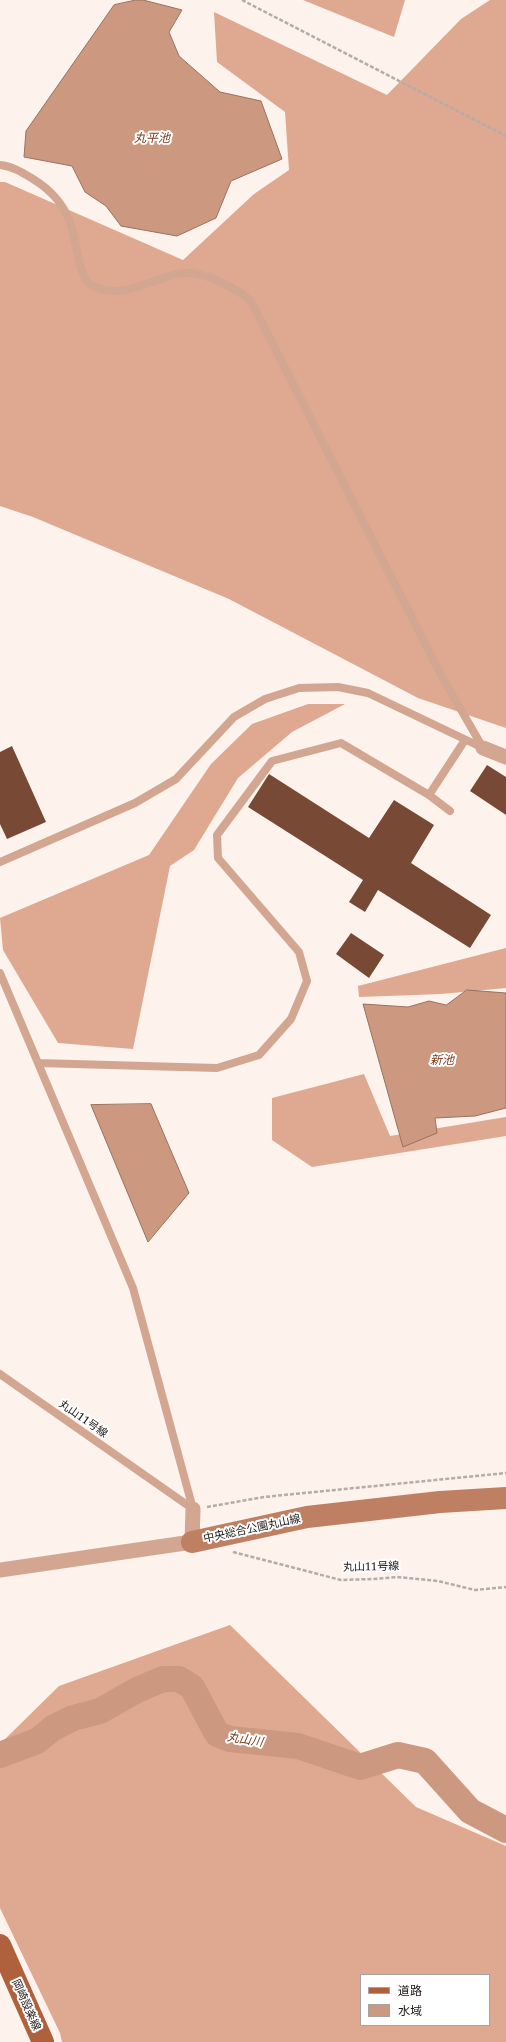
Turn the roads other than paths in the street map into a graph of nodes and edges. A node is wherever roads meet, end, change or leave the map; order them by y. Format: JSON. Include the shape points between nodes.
{"nodes":[{"id":1,"x":0,"y":165,"type":"edge"},
{"id":2,"x":465,"y":740,"type":"junction"},
{"id":3,"x":483,"y":748,"type":"junction"},
{"id":4,"x":506,"y":757,"type":"edge"},
{"id":5,"x":429,"y":795,"type":"junction"},
{"id":6,"x":450,"y":811,"type":"dead end"},
{"id":7,"x":0,"y":862,"type":"edge"},
{"id":8,"x":0,"y":973,"type":"edge"},
{"id":9,"x":38,"y":1063,"type":"junction"},
{"id":10,"x":0,"y":1374,"type":"edge"},
{"id":11,"x":506,"y":1498,"type":"edge"},
{"id":12,"x":193,"y":1509,"type":"junction"},
{"id":13,"x":192,"y":1542,"type":"junction"},
{"id":14,"x":0,"y":1570,"type":"edge"},
{"id":15,"x":0,"y":1945,"type":"edge"},
{"id":16,"x":42,"y":2042,"type":"edge"}],
"edges":[{"from":1,"to":3,"type":"lane","via":[[22,172],[37,181],[51,192],[61,205],[70,222],[82,270],[90,285],[102,290],[118,291],[183,273],[205,276],[233,288],[251,301],[442,675]]},
{"from":2,"to":3,"type":"lane"},
{"from":2,"to":5,"type":"lane"},
{"from":2,"to":7,"type":"lane","via":[[368,693],[338,687],[299,688],[265,699],[234,718],[176,779],[135,803]]},
{"from":3,"to":4,"type":"street"},
{"from":5,"to":6,"type":"lane"},
{"from":5,"to":9,"type":"lane","via":[[341,743],[272,762],[217,835],[218,858],[300,952],[307,981],[291,1019],[259,1055],[217,1068]]},
{"from":8,"to":9,"type":"lane"},
{"from":9,"to":12,"type":"lane","via":[[133,1288]]},
{"from":10,"to":12,"type":"lane","name":"丸山11号線"},
{"from":11,"to":13,"type":"street","name":"中央総合公園丸山線","via":[[307,1516]]},
{"from":12,"to":13,"type":"street"},
{"from":13,"to":14,"type":"street","name":"中央総合公園丸山線"},
{"from":15,"to":16,"type":"main road","name":"岡崎設楽線"}]}
